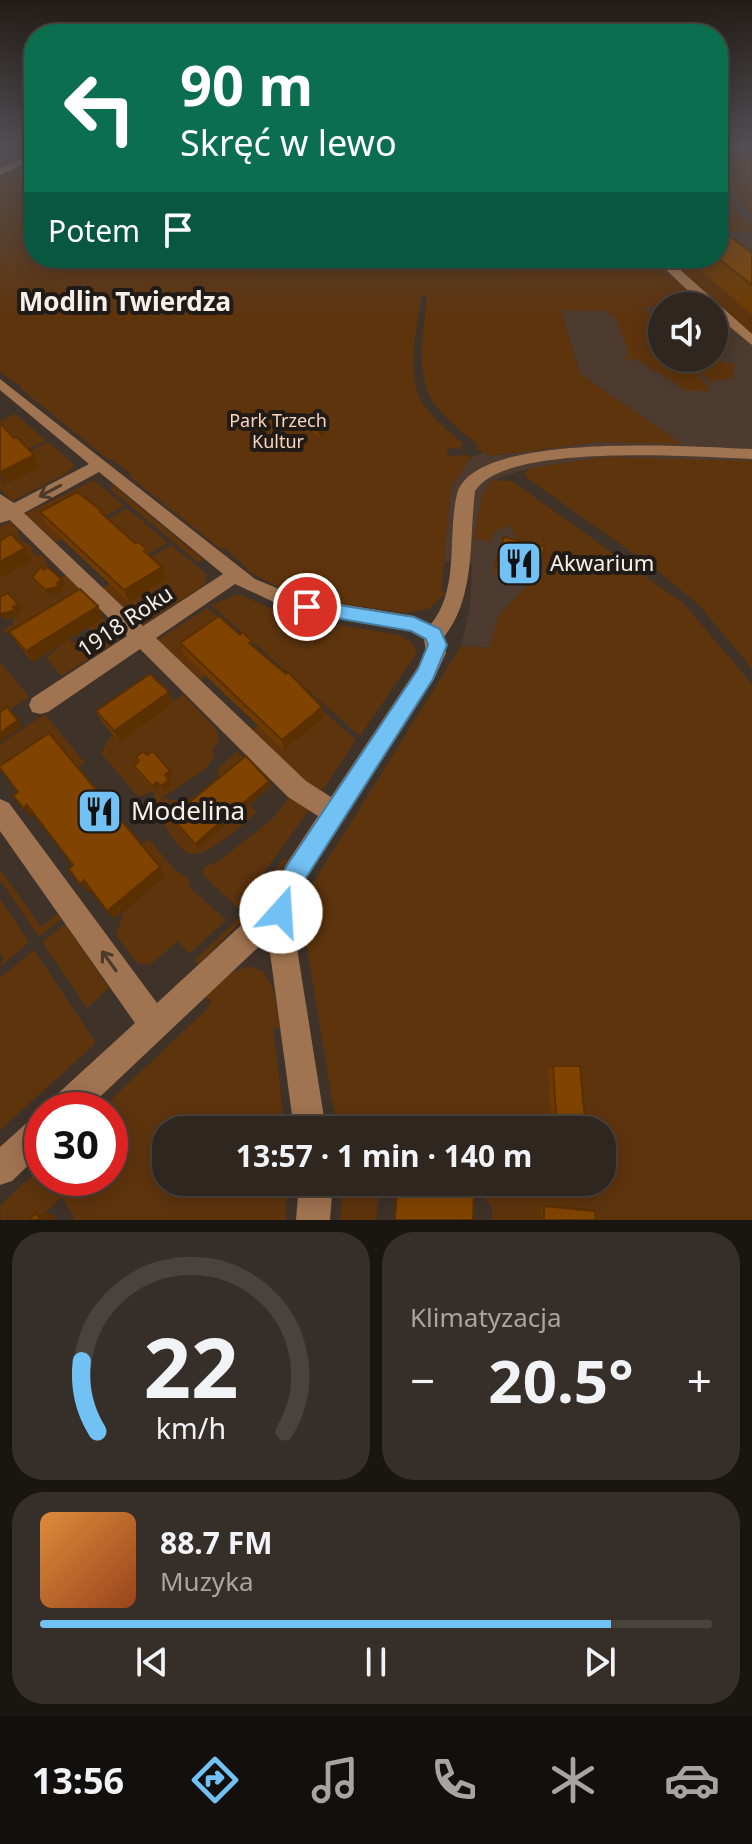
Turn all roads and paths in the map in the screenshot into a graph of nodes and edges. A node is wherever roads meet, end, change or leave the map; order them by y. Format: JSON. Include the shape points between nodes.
{"nodes":[{"id":1,"x":671,"y":268,"type":"edge"},
{"id":2,"x":697,"y":292,"type":"edge"},
{"id":3,"x":728,"y":320,"type":"edge"},
{"id":4,"x":752,"y":341,"type":"edge"},
{"id":5,"x":0,"y":383,"type":"edge"},
{"id":6,"x":752,"y":454,"type":"edge"},
{"id":7,"x":100,"y":465,"type":"junction"},
{"id":8,"x":4,"y":510,"type":"edge"},
{"id":9,"x":235,"y":575,"type":"junction"},
{"id":10,"x":434,"y":635,"type":"junction"},
{"id":11,"x":142,"y":638,"type":"junction"},
{"id":12,"x":40,"y":705,"type":"dead end"},
{"id":13,"x":0,"y":811,"type":"edge"},
{"id":14,"x":334,"y":813,"type":"junction"},
{"id":15,"x":281,"y":912,"type":"junction"},
{"id":16,"x":154,"y":1024,"type":"junction"},
{"id":17,"x":82,"y":1092,"type":"edge"},
{"id":18,"x":308,"y":1116,"type":"edge"},
{"id":19,"x":24,"y":1147,"type":"edge"},
{"id":20,"x":0,"y":1169,"type":"edge"},
{"id":21,"x":315,"y":1196,"type":"edge"},
{"id":22,"x":313,"y":1220,"type":"edge"}],
"edges":[{"from":1,"to":2,"type":"street"},
{"from":3,"to":4,"type":"street"},
{"from":5,"to":7,"type":"street"},
{"from":6,"to":10,"type":"street","via":[[603,449],[485,470],[466,491],[456,591],[448,616]]},
{"from":7,"to":8,"type":"street","one_way":true},
{"from":7,"to":9,"type":"street"},
{"from":8,"to":11,"type":"street"},
{"from":9,"to":10,"type":"street","via":[[295,604],[407,622]]},
{"from":9,"to":11,"type":"street","name":"1918 Roku"},
{"from":10,"to":14,"type":"street","via":[[433,661]]},
{"from":11,"to":12,"type":"street","name":"1918 Roku"},
{"from":11,"to":14,"type":"street","via":[[297,789]]},
{"from":16,"to":13,"type":"street","one_way":true},
{"from":14,"to":15,"type":"street","via":[[294,875]]},
{"from":15,"to":16,"type":"street"},
{"from":15,"to":18,"type":"street"},
{"from":16,"to":17,"type":"street"},
{"from":19,"to":20,"type":"street"},
{"from":21,"to":22,"type":"street"}]}
